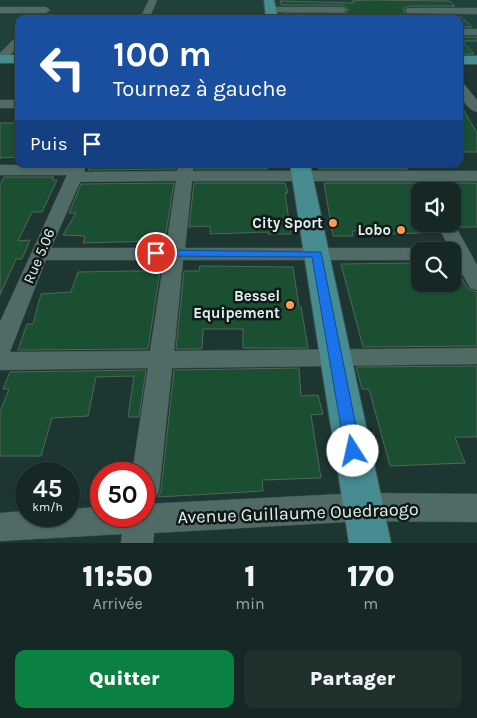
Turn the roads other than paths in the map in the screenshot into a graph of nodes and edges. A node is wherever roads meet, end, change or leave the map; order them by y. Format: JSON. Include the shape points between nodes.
{"nodes":[{"id":1,"x":153,"y":0,"type":"edge"},
{"id":2,"x":0,"y":10,"type":"edge"},
{"id":3,"x":270,"y":10,"type":"edge"},
{"id":4,"x":343,"y":10,"type":"dead end"},
{"id":5,"x":409,"y":11,"type":"dead end"},
{"id":6,"x":477,"y":11,"type":"edge"},
{"id":7,"x":42,"y":15,"type":"edge"},
{"id":8,"x":146,"y":15,"type":"edge"},
{"id":9,"x":463,"y":32,"type":"edge"},
{"id":10,"x":477,"y":32,"type":"edge"},
{"id":11,"x":15,"y":44,"type":"edge"},
{"id":12,"x":0,"y":60,"type":"edge"},
{"id":13,"x":463,"y":60,"type":"edge"},
{"id":14,"x":477,"y":60,"type":"edge"},
{"id":15,"x":15,"y":61,"type":"edge"},
{"id":16,"x":463,"y":91,"type":"edge"},
{"id":17,"x":0,"y":104,"type":"edge"},
{"id":18,"x":15,"y":104,"type":"edge"},
{"id":19,"x":477,"y":108,"type":"edge"},
{"id":20,"x":0,"y":170,"type":"edge"},
{"id":21,"x":77,"y":170,"type":"edge"},
{"id":22,"x":185,"y":170,"type":"edge"},
{"id":23,"x":418,"y":170,"type":"edge"},
{"id":24,"x":302,"y":172,"type":"edge"},
{"id":25,"x":477,"y":176,"type":"edge"},
{"id":26,"x":424,"y":182,"type":"edge"},
{"id":27,"x":451,"y":232,"type":"edge"},
{"id":28,"x":176,"y":253,"type":"junction"},
{"id":29,"x":464,"y":253,"type":"edge"},
{"id":30,"x":39,"y":254,"type":"junction"},
{"id":31,"x":317,"y":254,"type":"junction"},
{"id":32,"x":411,"y":254,"type":"edge"},
{"id":33,"x":477,"y":284,"type":"edge"},
{"id":34,"x":0,"y":349,"type":"edge"},
{"id":35,"x":477,"y":356,"type":"edge"},
{"id":36,"x":336,"y":357,"type":"junction"},
{"id":37,"x":161,"y":359,"type":"junction"},
{"id":38,"x":0,"y":361,"type":"edge"},
{"id":39,"x":147,"y":462,"type":"edge"},
{"id":40,"x":477,"y":508,"type":"edge"},
{"id":41,"x":155,"y":518,"type":"edge"},
{"id":42,"x":90,"y":522,"type":"edge"},
{"id":43,"x":366,"y":525,"type":"edge"},
{"id":44,"x":0,"y":528,"type":"edge"}],
"edges":[{"from":1,"to":8,"type":"street"},
{"from":2,"to":7,"type":"street","via":[[49,8]]},
{"from":3,"to":4,"type":"street"},
{"from":5,"to":6,"type":"street"},
{"from":9,"to":10,"type":"street"},
{"from":11,"to":12,"type":"street"},
{"from":12,"to":15,"type":"main road"},
{"from":13,"to":14,"type":"main road"},
{"from":16,"to":19,"type":"street"},
{"from":17,"to":18,"type":"street"},
{"from":20,"to":21,"type":"street"},
{"from":21,"to":22,"type":"street"},
{"from":21,"to":30,"type":"street","name":"Rue 5.06"},
{"from":22,"to":24,"type":"street"},
{"from":22,"to":28,"type":"street"},
{"from":23,"to":24,"type":"street"},
{"from":23,"to":25,"type":"street"},
{"from":23,"to":26,"type":"street"},
{"from":24,"to":31,"type":"main road"},
{"from":27,"to":29,"type":"street"},
{"from":28,"to":30,"type":"street"},
{"from":28,"to":31,"type":"street"},
{"from":28,"to":37,"type":"street"},
{"from":29,"to":33,"type":"street"},
{"from":30,"to":34,"type":"street","name":"Rue 5.06"},
{"from":31,"to":32,"type":"street"},
{"from":31,"to":36,"type":"main road"},
{"from":35,"to":36,"type":"street"},
{"from":36,"to":37,"type":"street"},
{"from":36,"to":43,"type":"main road"},
{"from":37,"to":38,"type":"street"},
{"from":37,"to":39,"type":"street"},
{"from":40,"to":43,"type":"street","name":"Avenue Guillaume Ouedraogo"},
{"from":41,"to":43,"type":"street","name":"Avenue Guillaume Ouedraogo"},
{"from":42,"to":44,"type":"street","name":"Avenue Guillaume Ouedraogo"}]}
